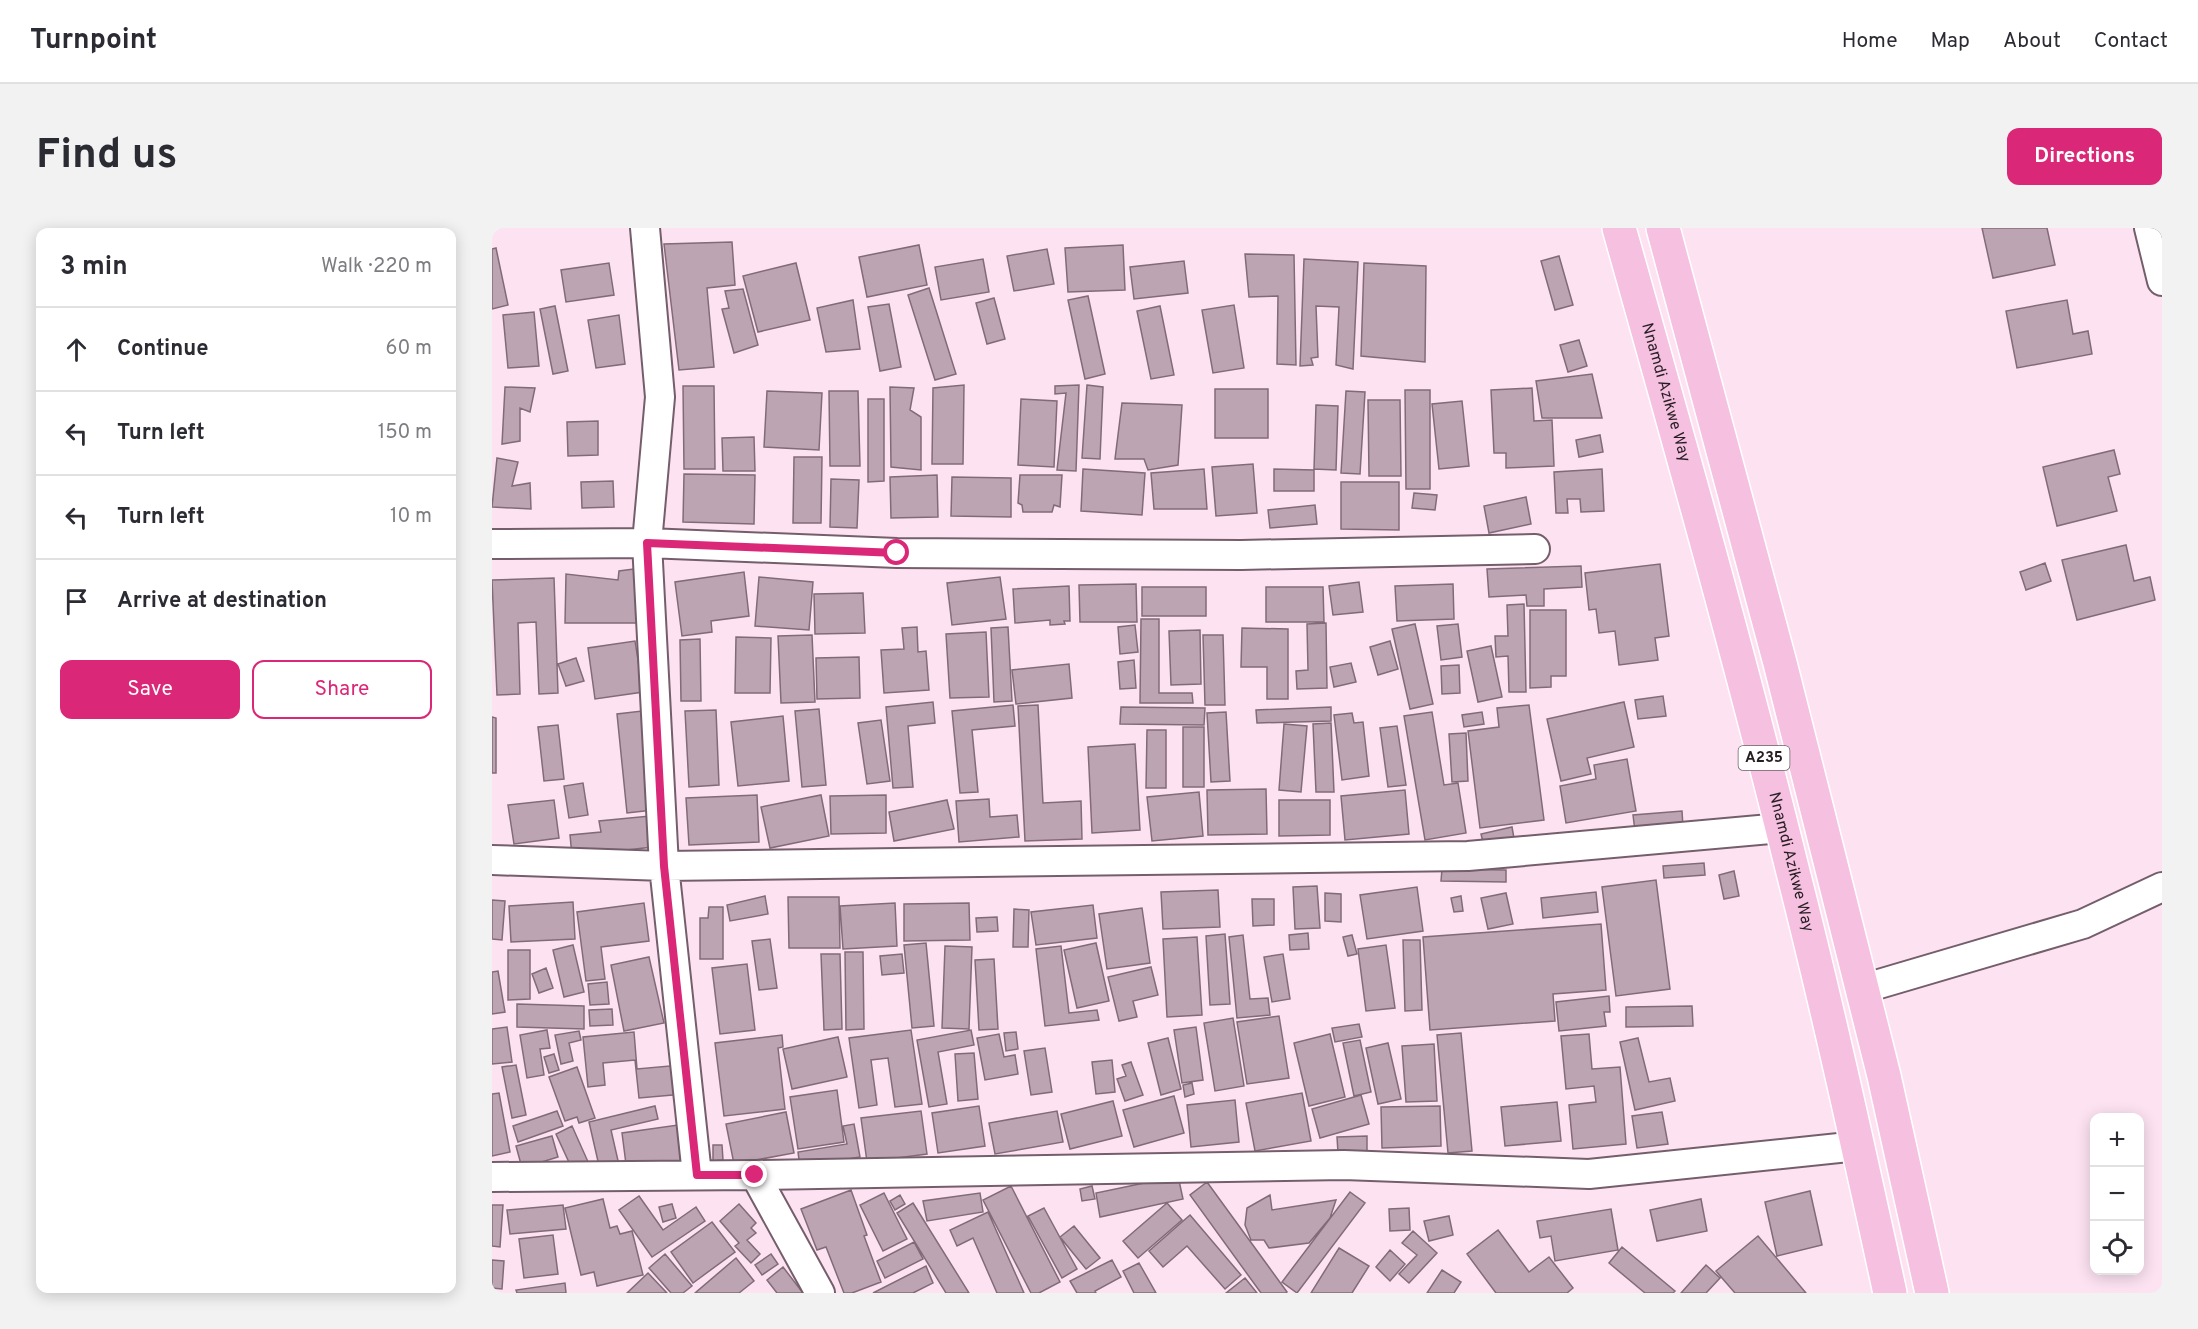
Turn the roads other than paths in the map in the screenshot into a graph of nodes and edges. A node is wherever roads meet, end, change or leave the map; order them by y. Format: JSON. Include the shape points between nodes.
{"nodes":[{"id":1,"x":645,"y":228,"type":"edge"},
{"id":2,"x":1619,"y":228,"type":"edge"},
{"id":3,"x":1663,"y":228,"type":"edge"},
{"id":4,"x":2149,"y":228,"type":"edge"},
{"id":5,"x":2162,"y":281,"type":"edge"},
{"id":6,"x":647,"y":543,"type":"junction"},
{"id":7,"x":492,"y":544,"type":"edge"},
{"id":8,"x":1535,"y":549,"type":"dead end"},
{"id":9,"x":1782,"y":828,"type":"junction"},
{"id":10,"x":492,"y":860,"type":"edge"},
{"id":11,"x":664,"y":866,"type":"junction"},
{"id":12,"x":2162,"y":886,"type":"edge"},
{"id":13,"x":1862,"y":989,"type":"junction"},
{"id":14,"x":1858,"y":1146,"type":"junction"},
{"id":15,"x":697,"y":1175,"type":"junction"},
{"id":16,"x":755,"y":1175,"type":"junction"},
{"id":17,"x":492,"y":1177,"type":"edge"},
{"id":18,"x":820,"y":1293,"type":"edge"},
{"id":19,"x":1890,"y":1293,"type":"edge"},
{"id":20,"x":1932,"y":1293,"type":"edge"}],
"edges":[{"from":1,"to":6,"type":"street","via":[[660,397]]},
{"from":2,"to":9,"type":"highway","name":"Nnamdi Azikwe Way","number":"A235"},
{"from":3,"to":13,"type":"highway","number":"A235","via":[[1783,674]]},
{"from":4,"to":5,"type":"street"},
{"from":6,"to":7,"type":"street"},
{"from":6,"to":8,"type":"street","via":[[909,553],[1241,555]]},
{"from":6,"to":11,"type":"street"},
{"from":9,"to":11,"type":"street","via":[[1468,856]]},
{"from":9,"to":14,"type":"highway","name":"Nnamdi Azikwe Way","number":"A235"},
{"from":10,"to":11,"type":"street"},
{"from":11,"to":15,"type":"street"},
{"from":12,"to":13,"type":"street","via":[[2083,924]]},
{"from":13,"to":20,"type":"highway","number":"A235"},
{"from":14,"to":16,"type":"street","via":[[1588,1173],[1344,1165]]},
{"from":14,"to":19,"type":"highway","name":"Nnamdi Azikwe Way","number":"A235"},
{"from":15,"to":16,"type":"street"},
{"from":15,"to":17,"type":"street"},
{"from":16,"to":18,"type":"street"}]}
